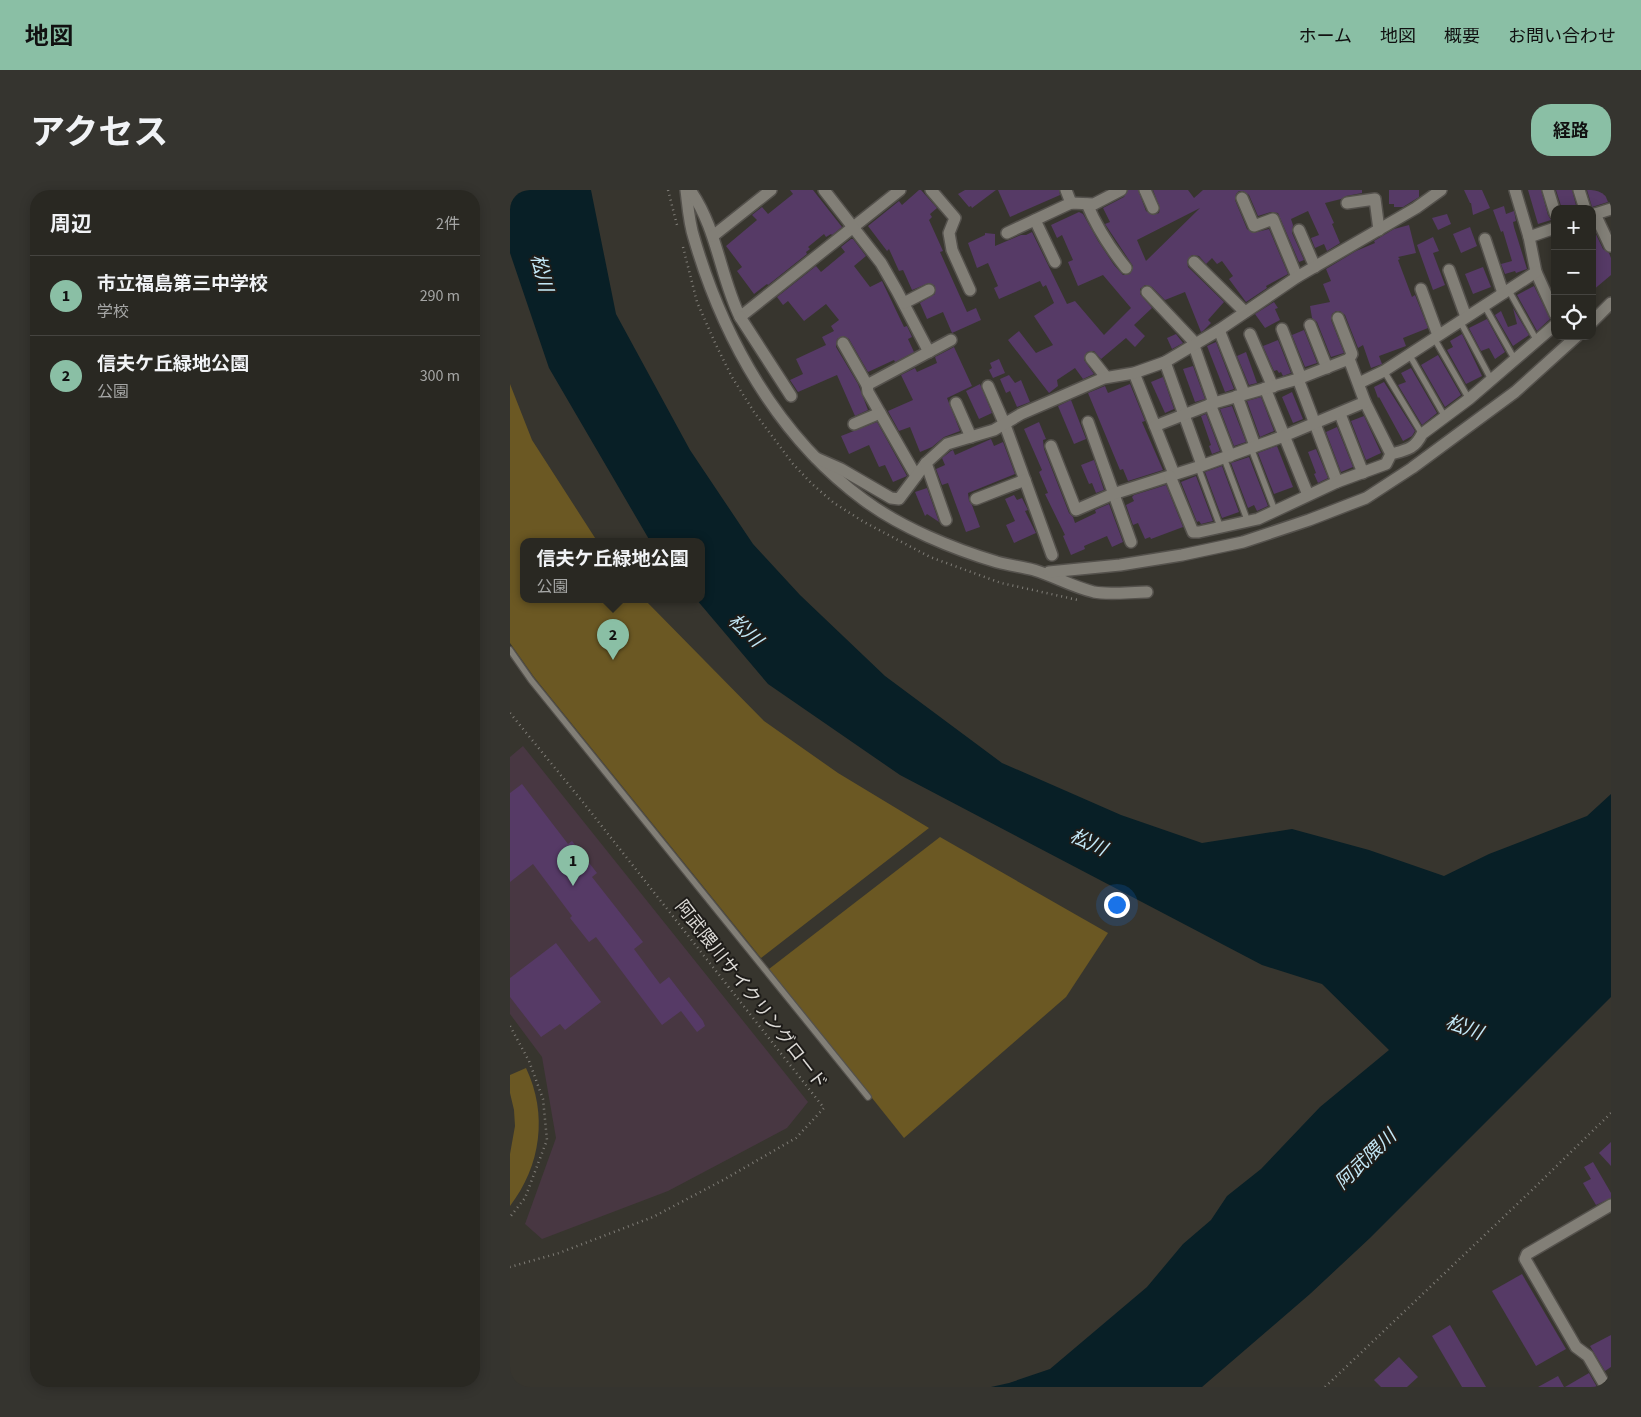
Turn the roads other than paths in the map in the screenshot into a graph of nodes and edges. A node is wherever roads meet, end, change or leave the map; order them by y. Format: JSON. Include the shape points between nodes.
{"nodes":[{"id":1,"x":686,"y":190,"type":"edge"},
{"id":2,"x":690,"y":190,"type":"edge"},
{"id":3,"x":771,"y":190,"type":"edge"},
{"id":4,"x":824,"y":190,"type":"edge"},
{"id":5,"x":900,"y":190,"type":"edge"},
{"id":6,"x":931,"y":190,"type":"edge"},
{"id":7,"x":1066,"y":190,"type":"edge"},
{"id":8,"x":1121,"y":190,"type":"edge"},
{"id":9,"x":1145,"y":190,"type":"edge"},
{"id":10,"x":1441,"y":190,"type":"edge"},
{"id":11,"x":1515,"y":190,"type":"edge"},
{"id":12,"x":1548,"y":190,"type":"edge"},
{"id":13,"x":1579,"y":190,"type":"edge"},
{"id":14,"x":1242,"y":198,"type":"dead end"},
{"id":15,"x":1071,"y":203,"type":"junction"},
{"id":16,"x":1347,"y":203,"type":"dead end"},
{"id":17,"x":1087,"y":204,"type":"junction"},
{"id":18,"x":1553,"y":205,"type":"edge"},
{"id":19,"x":1587,"y":205,"type":"edge"},
{"id":20,"x":1153,"y":208,"type":"dead end"},
{"id":21,"x":1611,"y":209,"type":"edge"},
{"id":22,"x":1596,"y":212,"type":"edge"},
{"id":23,"x":1035,"y":220,"type":"junction"},
{"id":24,"x":1596,"y":222,"type":"edge"},
{"id":25,"x":852,"y":228,"type":"junction"},
{"id":26,"x":1551,"y":229,"type":"edge"},
{"id":27,"x":1299,"y":230,"type":"dead end"},
{"id":28,"x":1378,"y":230,"type":"junction"},
{"id":29,"x":1006,"y":233,"type":"dead end"},
{"id":30,"x":713,"y":236,"type":"junction"},
{"id":31,"x":1529,"y":237,"type":"junction"},
{"id":32,"x":1485,"y":239,"type":"dead end"},
{"id":33,"x":1610,"y":246,"type":"edge"},
{"id":34,"x":1055,"y":262,"type":"dead end"},
{"id":35,"x":1194,"y":262,"type":"dead end"},
{"id":36,"x":1315,"y":267,"type":"junction"},
{"id":37,"x":1126,"y":268,"type":"dead end"},
{"id":38,"x":1449,"y":270,"type":"dead end"},
{"id":39,"x":1536,"y":272,"type":"junction"},
{"id":40,"x":1297,"y":277,"type":"junction"},
{"id":41,"x":1420,"y":289,"type":"dead end"},
{"id":42,"x":929,"y":290,"type":"dead end"},
{"id":43,"x":970,"y":290,"type":"dead end"},
{"id":44,"x":1506,"y":291,"type":"junction"},
{"id":45,"x":1147,"y":292,"type":"dead end"},
{"id":46,"x":904,"y":303,"type":"junction"},
{"id":47,"x":1611,"y":303,"type":"edge"},
{"id":48,"x":1484,"y":305,"type":"junction"},
{"id":49,"x":1551,"y":305,"type":"edge"},
{"id":50,"x":1245,"y":312,"type":"junction"},
{"id":51,"x":740,"y":318,"type":"junction"},
{"id":52,"x":1338,"y":318,"type":"dead end"},
{"id":53,"x":1596,"y":318,"type":"edge"},
{"id":54,"x":1463,"y":319,"type":"junction"},
{"id":55,"x":1310,"y":325,"type":"dead end"},
{"id":56,"x":1282,"y":329,"type":"dead end"},
{"id":57,"x":1551,"y":329,"type":"edge"},
{"id":58,"x":1219,"y":330,"type":"junction"},
{"id":59,"x":1250,"y":334,"type":"dead end"},
{"id":60,"x":1436,"y":337,"type":"junction"},
{"id":61,"x":952,"y":340,"type":"dead end"},
{"id":62,"x":1572,"y":340,"type":"edge"},
{"id":63,"x":1537,"y":341,"type":"junction"},
{"id":64,"x":843,"y":343,"type":"dead end"},
{"id":65,"x":1195,"y":345,"type":"junction"},
{"id":66,"x":929,"y":352,"type":"junction"},
{"id":67,"x":1409,"y":354,"type":"junction"},
{"id":68,"x":1091,"y":358,"type":"dead end"},
{"id":69,"x":1349,"y":359,"type":"junction"},
{"id":70,"x":1515,"y":360,"type":"junction"},
{"id":71,"x":1164,"y":362,"type":"junction"},
{"id":72,"x":1327,"y":368,"type":"junction"},
{"id":73,"x":1384,"y":371,"type":"junction"},
{"id":74,"x":1134,"y":373,"type":"junction"},
{"id":75,"x":1106,"y":377,"type":"junction"},
{"id":76,"x":1300,"y":379,"type":"junction"},
{"id":77,"x":1492,"y":381,"type":"junction"},
{"id":78,"x":1358,"y":383,"type":"junction"},
{"id":79,"x":867,"y":385,"type":"junction"},
{"id":80,"x":988,"y":386,"type":"dead end"},
{"id":81,"x":1269,"y":387,"type":"junction"},
{"id":82,"x":1240,"y":394,"type":"junction"},
{"id":83,"x":791,"y":396,"type":"dead end"},
{"id":84,"x":1470,"y":400,"type":"junction"},
{"id":85,"x":1365,"y":402,"type":"junction"},
{"id":86,"x":956,"y":403,"type":"dead end"},
{"id":87,"x":1212,"y":403,"type":"junction"},
{"id":88,"x":880,"y":413,"type":"junction"},
{"id":89,"x":1340,"y":414,"type":"junction"},
{"id":90,"x":1184,"y":416,"type":"junction"},
{"id":91,"x":1446,"y":417,"type":"junction"},
{"id":92,"x":1088,"y":422,"type":"dead end"},
{"id":93,"x":854,"y":424,"type":"dead end"},
{"id":94,"x":1315,"y":424,"type":"junction"},
{"id":95,"x":1005,"y":425,"type":"junction"},
{"id":96,"x":1155,"y":426,"type":"junction"},
{"id":97,"x":1422,"y":434,"type":"junction"},
{"id":98,"x":1284,"y":436,"type":"junction"},
{"id":99,"x":971,"y":437,"type":"junction"},
{"id":100,"x":1051,"y":446,"type":"dead end"},
{"id":101,"x":1253,"y":447,"type":"junction"},
{"id":102,"x":1391,"y":454,"type":"junction"},
{"id":103,"x":1227,"y":457,"type":"junction"},
{"id":104,"x":816,"y":458,"type":"junction"},
{"id":105,"x":926,"y":463,"type":"junction"},
{"id":106,"x":1200,"y":466,"type":"junction"},
{"id":107,"x":1364,"y":473,"type":"junction"},
{"id":108,"x":1172,"y":475,"type":"junction"},
{"id":109,"x":916,"y":476,"type":"junction"},
{"id":110,"x":1025,"y":480,"type":"junction"},
{"id":111,"x":1337,"y":482,"type":"junction"},
{"id":112,"x":1113,"y":494,"type":"junction"},
{"id":113,"x":1308,"y":495,"type":"junction"},
{"id":114,"x":976,"y":499,"type":"dead end"},
{"id":115,"x":1275,"y":511,"type":"junction"},
{"id":116,"x":946,"y":520,"type":"dead end"},
{"id":117,"x":1248,"y":522,"type":"junction"},
{"id":118,"x":1220,"y":526,"type":"junction"},
{"id":119,"x":1131,"y":542,"type":"dead end"},
{"id":120,"x":1052,"y":555,"type":"dead end"},
{"id":121,"x":1035,"y":570,"type":"junction"},
{"id":122,"x":1147,"y":592,"type":"dead end"},
{"id":123,"x":510,"y":650,"type":"edge"},
{"id":124,"x":868,"y":1098,"type":"dead end"},
{"id":125,"x":1611,"y":1205,"type":"edge"},
{"id":126,"x":1606,"y":1387,"type":"edge"}],
"edges":[{"from":1,"to":104,"type":"street","via":[[693,236],[726,327],[778,414]]},
{"from":2,"to":30,"type":"street"},
{"from":3,"to":30,"type":"street"},
{"from":4,"to":25,"type":"street"},
{"from":5,"to":25,"type":"street"},
{"from":6,"to":43,"type":"street","via":[[956,218],[949,233],[952,250]]},
{"from":7,"to":15,"type":"street"},
{"from":8,"to":17,"type":"street","via":[[1094,204]]},
{"from":9,"to":20,"type":"street"},
{"from":10,"to":28,"type":"street"},
{"from":11,"to":31,"type":"street"},
{"from":12,"to":18,"type":"street"},
{"from":13,"to":19,"type":"street"},
{"from":14,"to":40,"type":"street","via":[[1254,226],[1273,219]]},
{"from":15,"to":17,"type":"street"},
{"from":15,"to":23,"type":"street"},
{"from":16,"to":28,"type":"street","via":[[1374,199]]},
{"from":17,"to":37,"type":"street","via":[[1110,249]]},
{"from":21,"to":22,"type":"street"},
{"from":23,"to":29,"type":"street"},
{"from":23,"to":34,"type":"street"},
{"from":24,"to":33,"type":"street"},
{"from":25,"to":46,"type":"street","via":[[881,263]]},
{"from":25,"to":51,"type":"street"},
{"from":26,"to":31,"type":"street"},
{"from":27,"to":36,"type":"street"},
{"from":28,"to":36,"type":"street"},
{"from":30,"to":51,"type":"street"},
{"from":31,"to":39,"type":"street"},
{"from":32,"to":44,"type":"street"},
{"from":35,"to":50,"type":"street"},
{"from":36,"to":40,"type":"street"},
{"from":38,"to":54,"type":"street"},
{"from":39,"to":44,"type":"street"},
{"from":39,"to":49,"type":"street"},
{"from":40,"to":50,"type":"street"},
{"from":41,"to":60,"type":"street"},
{"from":42,"to":46,"type":"street"},
{"from":44,"to":48,"type":"street"},
{"from":44,"to":63,"type":"lane"},
{"from":45,"to":65,"type":"street"},
{"from":46,"to":66,"type":"street"},
{"from":47,"to":53,"type":"street"},
{"from":48,"to":54,"type":"street"},
{"from":48,"to":70,"type":"lane"},
{"from":50,"to":58,"type":"street"},
{"from":51,"to":83,"type":"street"},
{"from":52,"to":69,"type":"street","via":[[1352,354]]},
{"from":54,"to":60,"type":"street"},
{"from":54,"to":77,"type":"lane"},
{"from":55,"to":72,"type":"street"},
{"from":56,"to":76,"type":"street"},
{"from":57,"to":63,"type":"street"},
{"from":58,"to":65,"type":"street"},
{"from":58,"to":82,"type":"street"},
{"from":59,"to":81,"type":"street"},
{"from":60,"to":67,"type":"street"},
{"from":60,"to":84,"type":"lane"},
{"from":61,"to":66,"type":"street"},
{"from":62,"to":121,"type":"street","via":[[1514,392],[1366,498],[1243,542],[1120,565],[1054,573]]},
{"from":63,"to":70,"type":"street"},
{"from":64,"to":79,"type":"street"},
{"from":65,"to":71,"type":"street"},
{"from":65,"to":87,"type":"street"},
{"from":66,"to":79,"type":"street"},
{"from":67,"to":73,"type":"street"},
{"from":67,"to":91,"type":"lane"},
{"from":68,"to":75,"type":"street"},
{"from":69,"to":72,"type":"street"},
{"from":69,"to":78,"type":"street"},
{"from":70,"to":77,"type":"street"},
{"from":71,"to":74,"type":"street"},
{"from":71,"to":90,"type":"street"},
{"from":72,"to":76,"type":"street"},
{"from":73,"to":78,"type":"street"},
{"from":73,"to":97,"type":"lane"},
{"from":74,"to":75,"type":"street"},
{"from":74,"to":96,"type":"street"},
{"from":75,"to":95,"type":"street","via":[[1021,414]]},
{"from":76,"to":81,"type":"street"},
{"from":76,"to":94,"type":"street"},
{"from":77,"to":84,"type":"street"},
{"from":78,"to":85,"type":"street"},
{"from":79,"to":88,"type":"street"},
{"from":80,"to":95,"type":"street"},
{"from":81,"to":82,"type":"street"},
{"from":81,"to":98,"type":"street"},
{"from":82,"to":87,"type":"street"},
{"from":82,"to":101,"type":"street"},
{"from":84,"to":91,"type":"street"},
{"from":85,"to":89,"type":"street"},
{"from":85,"to":102,"type":"street"},
{"from":86,"to":99,"type":"street"},
{"from":87,"to":90,"type":"street"},
{"from":87,"to":103,"type":"street"},
{"from":88,"to":93,"type":"street"},
{"from":88,"to":109,"type":"street"},
{"from":89,"to":94,"type":"street"},
{"from":89,"to":107,"type":"street"},
{"from":90,"to":96,"type":"street"},
{"from":90,"to":106,"type":"street"},
{"from":91,"to":97,"type":"street"},
{"from":92,"to":112,"type":"street"},
{"from":94,"to":98,"type":"street"},
{"from":94,"to":111,"type":"street"},
{"from":95,"to":99,"type":"street"},
{"from":95,"to":110,"type":"street"},
{"from":96,"to":108,"type":"street"},
{"from":97,"to":102,"type":"street","via":[[1409,449]]},
{"from":98,"to":101,"type":"street"},
{"from":98,"to":113,"type":"street"},
{"from":99,"to":105,"type":"street","via":[[947,444]]},
{"from":100,"to":112,"type":"street","via":[[1076,510]]},
{"from":101,"to":103,"type":"street"},
{"from":101,"to":115,"type":"lane"},
{"from":102,"to":107,"type":"street","via":[[1386,464]]},
{"from":103,"to":106,"type":"street"},
{"from":103,"to":117,"type":"lane"},
{"from":104,"to":109,"type":"street","via":[[891,498],[899,499]]},
{"from":104,"to":121,"type":"street","via":[[865,501],[907,526],[952,546]]},
{"from":105,"to":109,"type":"street"},
{"from":105,"to":116,"type":"street"},
{"from":106,"to":108,"type":"street"},
{"from":106,"to":118,"type":"lane"},
{"from":107,"to":111,"type":"street"},
{"from":108,"to":112,"type":"street"},
{"from":108,"to":118,"type":"street","via":[[1193,532]]},
{"from":110,"to":114,"type":"street"},
{"from":110,"to":120,"type":"street"},
{"from":111,"to":113,"type":"street"},
{"from":112,"to":119,"type":"street"},
{"from":113,"to":115,"type":"street"},
{"from":115,"to":117,"type":"street"},
{"from":117,"to":118,"type":"street"},
{"from":121,"to":122,"type":"street","via":[[1095,592]]},
{"from":123,"to":124,"type":"lane"},
{"from":125,"to":126,"type":"street","via":[[1525,1258],[1576,1347],[1588,1356]]}]}
